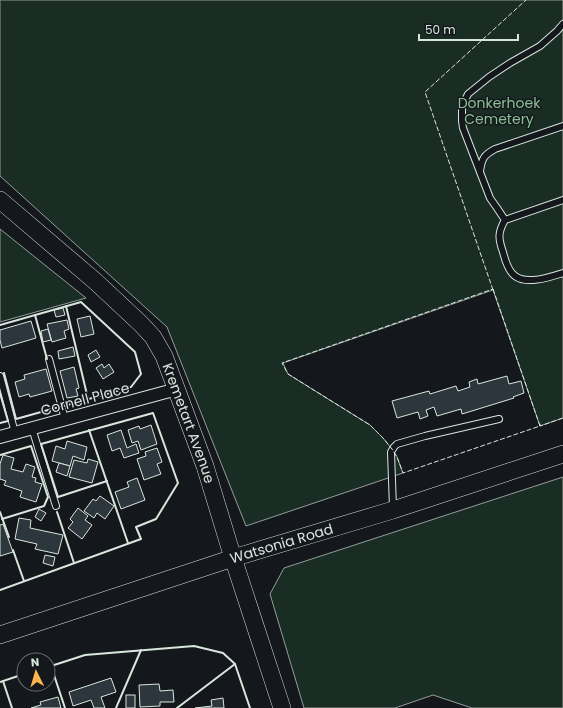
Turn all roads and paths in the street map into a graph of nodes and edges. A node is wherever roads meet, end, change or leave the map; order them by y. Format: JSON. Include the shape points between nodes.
{"nodes":[{"id":1,"x":563,"y":24,"type":"edge"},
{"id":2,"x":563,"y":126,"type":"edge"},
{"id":3,"x":480,"y":172,"type":"junction"},
{"id":4,"x":0,"y":200,"type":"edge"},
{"id":5,"x":563,"y":200,"type":"edge"},
{"id":6,"x":505,"y":220,"type":"junction"},
{"id":7,"x":563,"y":273,"type":"edge"},
{"id":8,"x":49,"y":359,"type":"dead end"},
{"id":9,"x":0,"y":376,"type":"edge"},
{"id":10,"x":177,"y":390,"type":"junction"},
{"id":11,"x":499,"y":419,"type":"dead end"},
{"id":12,"x":65,"y":420,"type":"junction"},
{"id":13,"x":32,"y":428,"type":"junction"},
{"id":14,"x":15,"y":433,"type":"junction"},
{"id":15,"x":0,"y":438,"type":"edge"},
{"id":16,"x":563,"y":454,"type":"edge"},
{"id":17,"x":56,"y":506,"type":"dead end"},
{"id":18,"x":393,"y":510,"type":"junction"},
{"id":19,"x":233,"y":558,"type":"junction"},
{"id":20,"x":0,"y":635,"type":"edge"},
{"id":21,"x":282,"y":708,"type":"edge"}],
"edges":[{"from":1,"to":3,"type":"lane","via":[[540,46],[510,63],[468,94],[462,107],[463,128]]},
{"from":2,"to":3,"type":"lane","via":[[486,154]]},
{"from":3,"to":6,"type":"lane","via":[[490,198]]},
{"from":4,"to":10,"type":"street","name":"Kremetart Avenue","via":[[95,281],[154,337]]},
{"from":5,"to":6,"type":"lane"},
{"from":6,"to":7,"type":"lane","via":[[500,229],[499,240],[508,267],[515,276],[536,280]]},
{"from":8,"to":12,"type":"lane"},
{"from":9,"to":14,"type":"lane"},
{"from":10,"to":12,"type":"street","name":"Cornell Place"},
{"from":10,"to":19,"type":"street","name":"Kremetart Avenue","via":[[205,466]]},
{"from":11,"to":18,"type":"lane","via":[[397,444],[391,452]]},
{"from":12,"to":13,"type":"street","name":"Cornell Place"},
{"from":13,"to":14,"type":"street","name":"Cornell Place"},
{"from":13,"to":17,"type":"lane"},
{"from":14,"to":15,"type":"street","name":"Cornell Place"},
{"from":16,"to":18,"type":"street","name":"Watsonia Road"},
{"from":18,"to":19,"type":"street","name":"Watsonia Road"},
{"from":19,"to":20,"type":"street","name":"Watsonia Road"},
{"from":19,"to":21,"type":"street","name":"Kremetart Avenue"}]}
